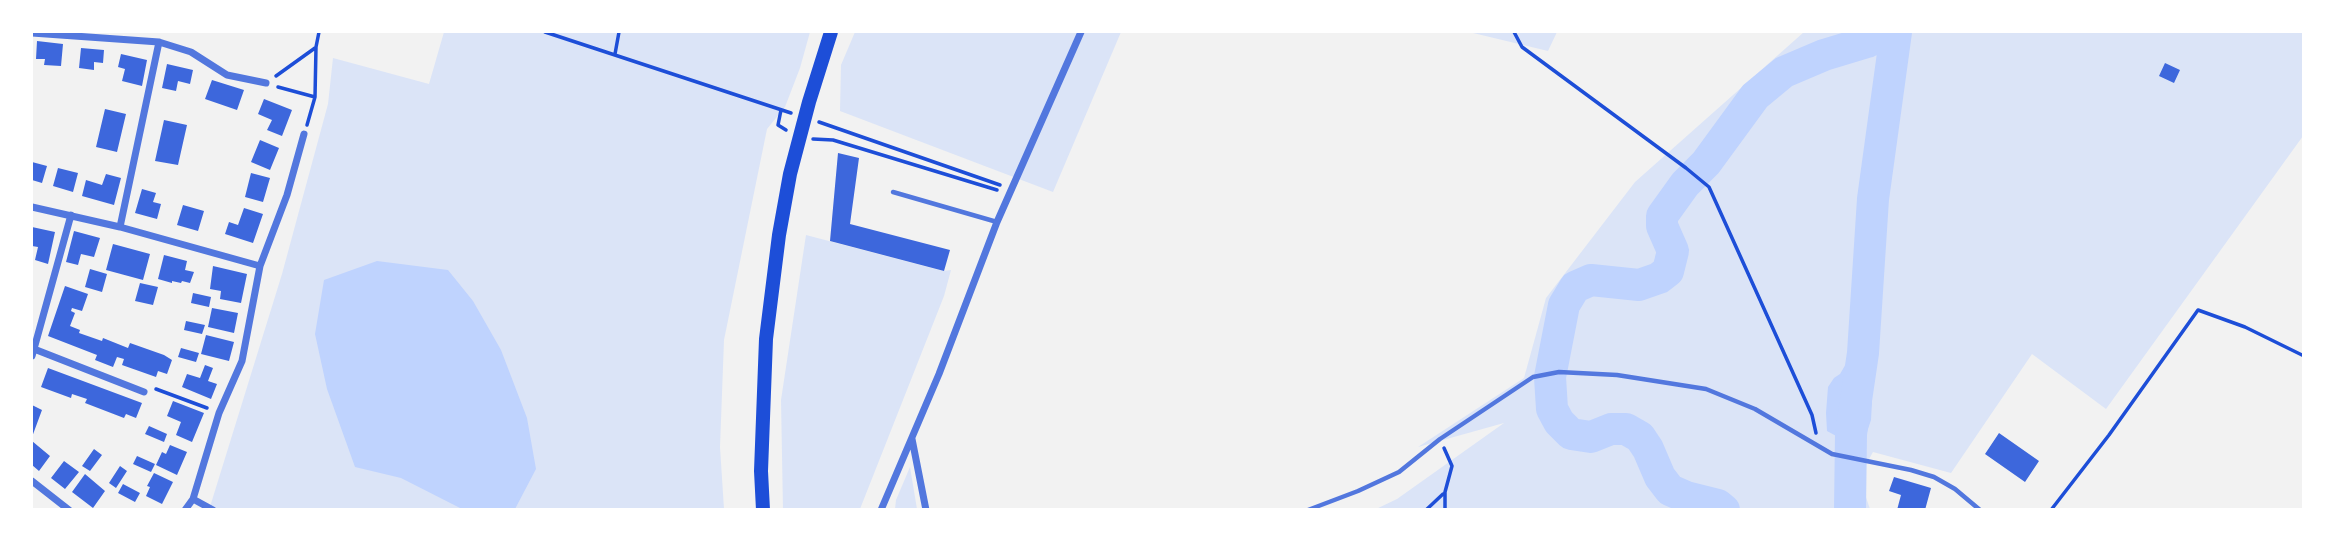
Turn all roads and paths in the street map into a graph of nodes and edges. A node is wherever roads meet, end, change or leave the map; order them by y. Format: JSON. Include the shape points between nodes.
{"nodes":[{"id":1,"x":319,"y":32,"type":"edge"},
{"id":2,"x":545,"y":32,"type":"edge"},
{"id":3,"x":619,"y":32,"type":"edge"},
{"id":4,"x":831,"y":32,"type":"edge"},
{"id":5,"x":1082,"y":32,"type":"edge"},
{"id":6,"x":1514,"y":32,"type":"edge"},
{"id":7,"x":32,"y":33,"type":"edge"},
{"id":8,"x":159,"y":42,"type":"junction"},
{"id":9,"x":316,"y":47,"type":"junction"},
{"id":10,"x":614,"y":54,"type":"junction"},
{"id":11,"x":266,"y":83,"type":"junction"},
{"id":12,"x":315,"y":97,"type":"junction"},
{"id":13,"x":781,"y":110,"type":"junction"},
{"id":14,"x":805,"y":117,"type":"junction"},
{"id":15,"x":304,"y":134,"type":"joint"},
{"id":16,"x":800,"y":135,"type":"junction"},
{"id":17,"x":1011,"y":191,"type":"junction"},
{"id":18,"x":893,"y":192,"type":"dead end"},
{"id":19,"x":32,"y":207,"type":"edge"},
{"id":20,"x":71,"y":215,"type":"junction"},
{"id":21,"x":997,"y":222,"type":"junction"},
{"id":22,"x":120,"y":227,"type":"junction"},
{"id":23,"x":260,"y":266,"type":"junction"},
{"id":24,"x":33,"y":353,"type":"edge"},
{"id":25,"x":2304,"y":356,"type":"edge"},
{"id":26,"x":144,"y":391,"type":"joint"},
{"id":27,"x":219,"y":413,"type":"junction"},
{"id":28,"x":912,"y":439,"type":"junction"},
{"id":29,"x":1440,"y":439,"type":"junction"},
{"id":30,"x":1819,"y":447,"type":"junction"},
{"id":31,"x":32,"y":481,"type":"edge"},
{"id":32,"x":1445,"y":492,"type":"junction"},
{"id":33,"x":193,"y":499,"type":"junction"},
{"id":34,"x":69,"y":509,"type":"edge"},
{"id":35,"x":185,"y":509,"type":"edge"},
{"id":36,"x":213,"y":509,"type":"edge"},
{"id":37,"x":763,"y":509,"type":"edge"},
{"id":38,"x":881,"y":509,"type":"edge"},
{"id":39,"x":926,"y":509,"type":"edge"},
{"id":40,"x":1308,"y":509,"type":"edge"},
{"id":41,"x":1426,"y":509,"type":"edge"},
{"id":42,"x":1445,"y":509,"type":"edge"},
{"id":43,"x":1980,"y":509,"type":"edge"},
{"id":44,"x":2051,"y":509,"type":"edge"}],
"edges":[{"from":1,"to":9,"type":"path"},
{"from":2,"to":10,"type":"path"},
{"from":3,"to":10,"type":"path"},
{"from":4,"to":14,"type":"main road"},
{"from":5,"to":17,"type":"street"},
{"from":6,"to":30,"type":"path","via":[[1522,47],[1706,183],[1812,415]]},
{"from":7,"to":8,"type":"street"},
{"from":8,"to":11,"type":"street","via":[[191,52],[227,75]]},
{"from":8,"to":22,"type":"street"},
{"from":9,"to":11,"type":"path"},
{"from":9,"to":12,"type":"path"},
{"from":10,"to":13,"type":"path"},
{"from":11,"to":12,"type":"path"},
{"from":12,"to":15,"type":"path"},
{"from":13,"to":14,"type":"path"},
{"from":13,"to":16,"type":"path","via":[[778,127]]},
{"from":14,"to":16,"type":"main road"},
{"from":14,"to":17,"type":"path"},
{"from":15,"to":23,"type":"street"},
{"from":16,"to":17,"type":"path","via":[[833,140]]},
{"from":16,"to":37,"type":"main road","via":[[779,235],[766,339]]},
{"from":17,"to":21,"type":"street"},
{"from":18,"to":21,"type":"lane"},
{"from":19,"to":20,"type":"street"},
{"from":20,"to":22,"type":"street"},
{"from":20,"to":24,"type":"street"},
{"from":21,"to":28,"type":"street"},
{"from":22,"to":23,"type":"street"},
{"from":23,"to":27,"type":"street","via":[[242,361]]},
{"from":24,"to":26,"type":"street"},
{"from":25,"to":44,"type":"path","via":[[2198,310]]},
{"from":26,"to":27,"type":"path","via":[[158,388]]},
{"from":27,"to":33,"type":"street"},
{"from":28,"to":38,"type":"street"},
{"from":28,"to":39,"type":"street"},
{"from":29,"to":30,"type":"lane","via":[[1533,377],[1559,372],[1617,375],[1706,389],[1755,409]]},
{"from":29,"to":32,"type":"path","via":[[1452,466]]},
{"from":29,"to":40,"type":"lane","via":[[1399,472]]},
{"from":30,"to":43,"type":"lane","via":[[1934,477]]},
{"from":31,"to":34,"type":"street"},
{"from":32,"to":41,"type":"path"},
{"from":32,"to":42,"type":"path"},
{"from":33,"to":35,"type":"street"},
{"from":33,"to":36,"type":"street"}]}
